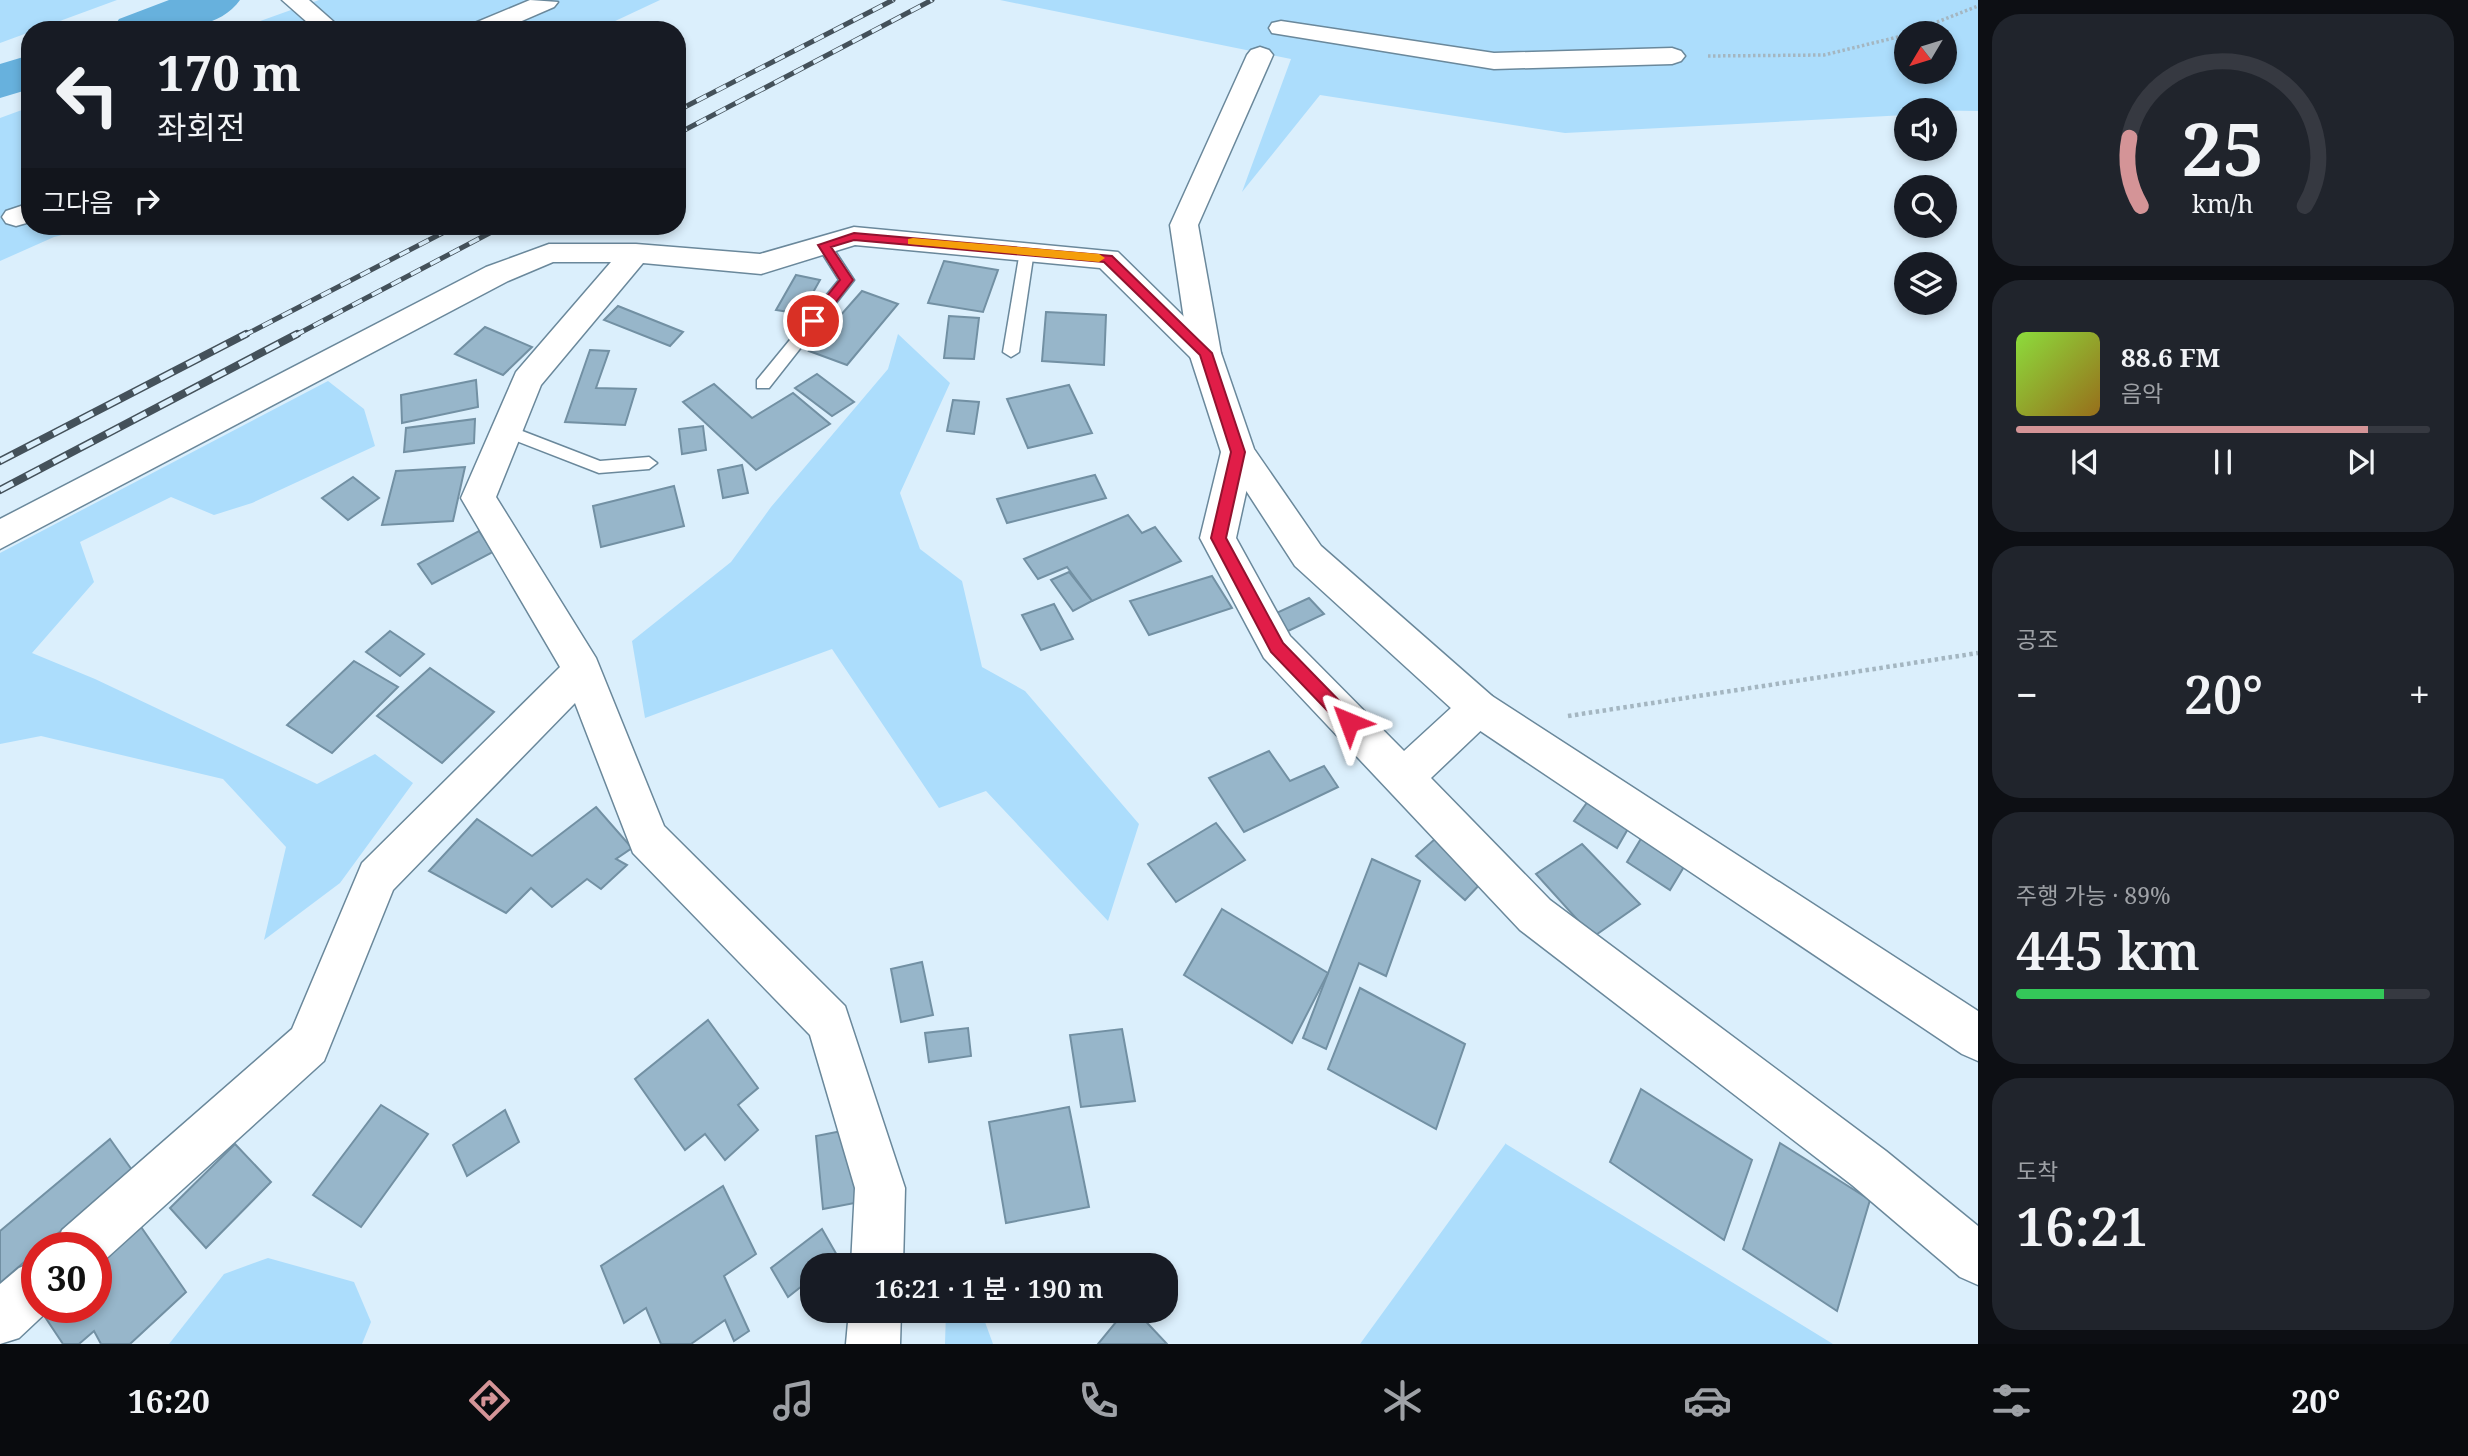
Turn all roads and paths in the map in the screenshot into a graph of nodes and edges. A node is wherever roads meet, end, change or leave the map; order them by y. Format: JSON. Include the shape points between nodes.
{"nodes":[{"id":1,"x":294,"y":0,"type":"edge"},
{"id":2,"x":546,"y":2,"type":"dead end"},
{"id":3,"x":1978,"y":6,"type":"edge"},
{"id":4,"x":320,"y":21,"type":"edge"},
{"id":5,"x":501,"y":21,"type":"edge"},
{"id":6,"x":1940,"y":21,"type":"edge"},
{"id":7,"x":1894,"y":38,"type":"edge"},
{"id":8,"x":1672,"y":56,"type":"joint"},
{"id":9,"x":600,"y":235,"type":"edge"},
{"id":10,"x":824,"y":245,"type":"junction"},
{"id":11,"x":1027,"y":251,"type":"junction"},
{"id":12,"x":636,"y":253,"type":"junction"},
{"id":13,"x":1011,"y":352,"type":"dead end"},
{"id":14,"x":1205,"y":353,"type":"junction"},
{"id":15,"x":763,"y":384,"type":"dead end"},
{"id":16,"x":507,"y":431,"type":"junction"},
{"id":17,"x":1238,"y":452,"type":"junction"},
{"id":18,"x":649,"y":463,"type":"dead end"},
{"id":19,"x":0,"y":535,"type":"edge"},
{"id":20,"x":1978,"y":653,"type":"edge"},
{"id":21,"x":582,"y":670,"type":"junction"},
{"id":22,"x":1478,"y":708,"type":"junction"},
{"id":23,"x":1532,"y":744,"type":"junction"},
{"id":24,"x":1404,"y":778,"type":"junction"},
{"id":25,"x":1978,"y":1038,"type":"edge"},
{"id":26,"x":98,"y":1232,"type":"edge"},
{"id":27,"x":877,"y":1253,"type":"edge"},
{"id":28,"x":1978,"y":1259,"type":"edge"},
{"id":29,"x":21,"y":1300,"type":"edge"},
{"id":30,"x":0,"y":1319,"type":"edge"},
{"id":31,"x":874,"y":1323,"type":"edge"},
{"id":32,"x":873,"y":1344,"type":"edge"}],
"edges":[{"from":1,"to":4,"type":"street"},
{"from":2,"to":5,"type":"street"},
{"from":3,"to":6,"type":"path"},
{"from":7,"to":8,"type":"path","via":[[1824,55]]},
{"from":8,"to":14,"type":"street","via":[[1494,61],[1277,30],[1184,225]]},
{"from":9,"to":12,"type":"street"},
{"from":10,"to":11,"type":"street","via":[[854,236]]},
{"from":10,"to":12,"type":"street","via":[[761,264]]},
{"from":10,"to":15,"type":"lane","via":[[846,280]]},
{"from":11,"to":13,"type":"lane"},
{"from":11,"to":14,"type":"street","via":[[1108,259]]},
{"from":12,"to":16,"type":"street","via":[[527,380]]},
{"from":12,"to":19,"type":"street","via":[[549,253],[497,274]]},
{"from":14,"to":17,"type":"street"},
{"from":16,"to":18,"type":"lane","via":[[599,467]]},
{"from":16,"to":21,"type":"street","via":[[478,498]]},
{"from":17,"to":22,"type":"street","via":[[1308,556]]},
{"from":17,"to":24,"type":"street","via":[[1218,538],[1277,647]]},
{"from":20,"to":23,"type":"path","via":[[1559,718]]},
{"from":21,"to":26,"type":"street","via":[[377,877],[308,1045]]},
{"from":21,"to":27,"type":"street","via":[[648,839],[829,1022],[880,1188]]},
{"from":22,"to":23,"type":"street"},
{"from":22,"to":24,"type":"street"},
{"from":23,"to":25,"type":"street"},
{"from":24,"to":28,"type":"street","via":[[1535,915],[1869,1168]]},
{"from":29,"to":30,"type":"street"},
{"from":31,"to":32,"type":"street"}]}
